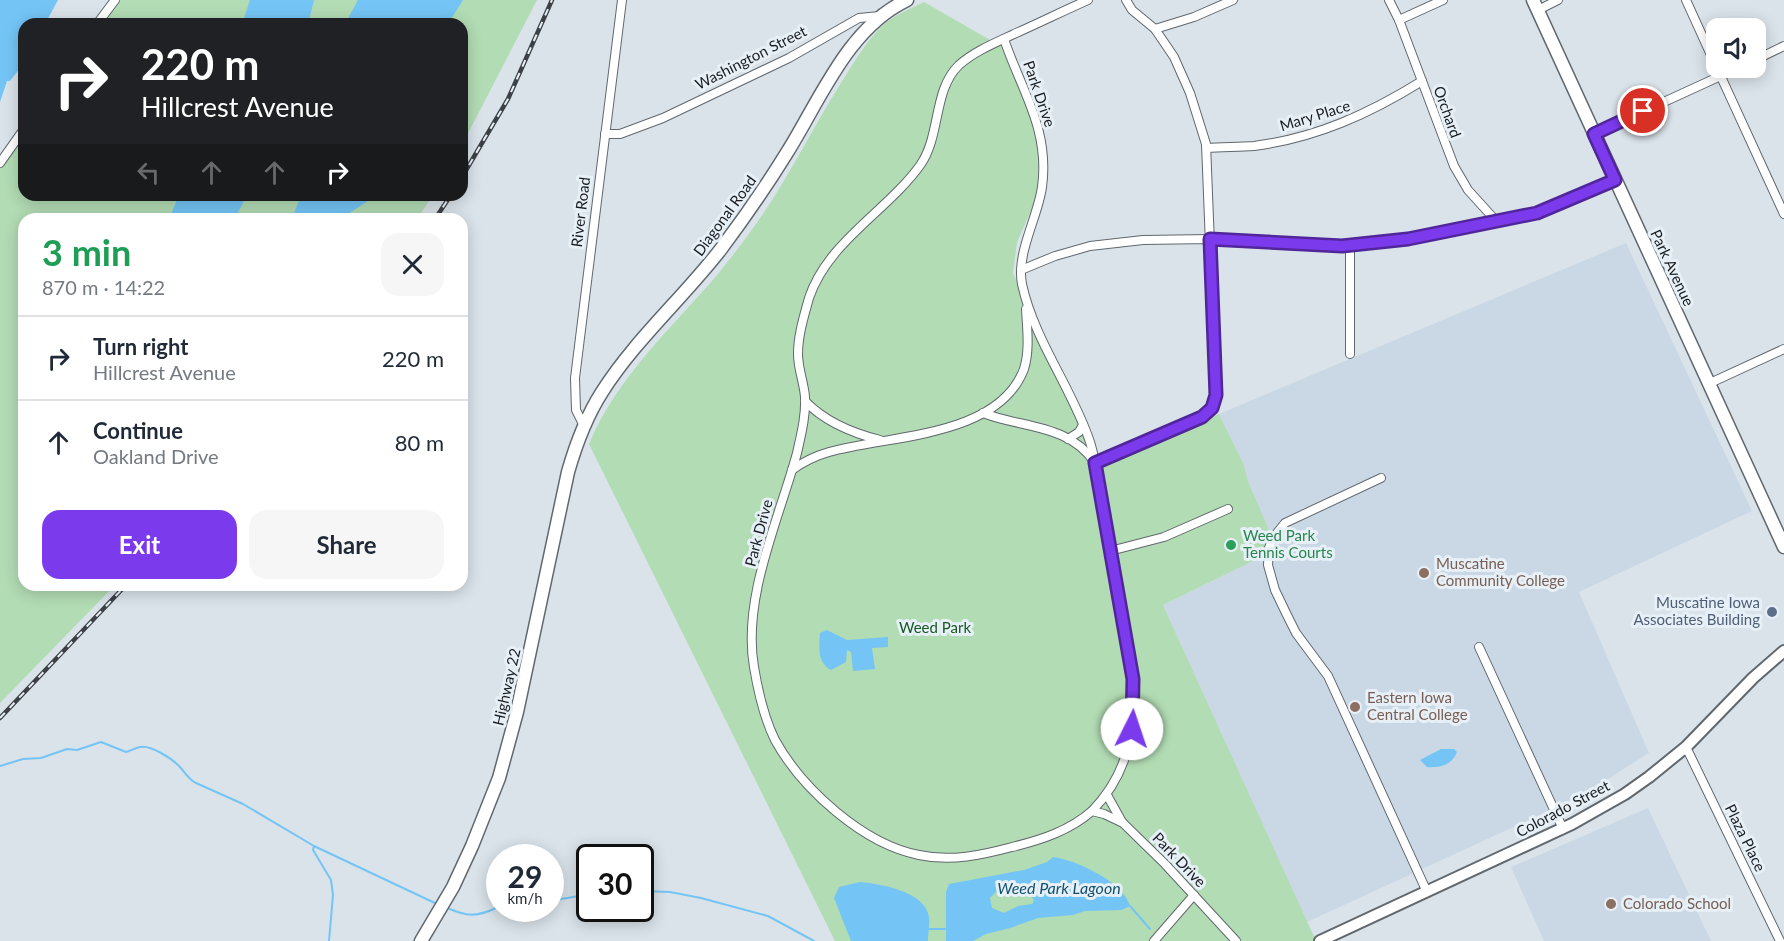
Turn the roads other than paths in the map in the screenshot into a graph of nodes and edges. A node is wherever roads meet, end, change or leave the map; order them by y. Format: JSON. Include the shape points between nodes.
{"nodes":[{"id":1,"x":115,"y":0,"type":"edge"},
{"id":2,"x":622,"y":0,"type":"edge"},
{"id":3,"x":907,"y":0,"type":"edge"},
{"id":4,"x":1088,"y":0,"type":"edge"},
{"id":5,"x":1126,"y":0,"type":"edge"},
{"id":6,"x":1233,"y":0,"type":"edge"},
{"id":7,"x":1389,"y":0,"type":"edge"},
{"id":8,"x":1443,"y":0,"type":"edge"},
{"id":9,"x":1558,"y":0,"type":"edge"},
{"id":10,"x":1686,"y":0,"type":"edge"},
{"id":11,"x":1536,"y":5,"type":"edge"},
{"id":12,"x":880,"y":16,"type":"junction"},
{"id":13,"x":102,"y":18,"type":"edge"},
{"id":14,"x":1399,"y":20,"type":"junction"},
{"id":15,"x":1155,"y":29,"type":"junction"},
{"id":16,"x":1004,"y":39,"type":"junction"},
{"id":17,"x":1706,"y":45,"type":"edge"},
{"id":18,"x":1784,"y":46,"type":"edge"},
{"id":19,"x":1766,"y":55,"type":"edge"},
{"id":20,"x":1716,"y":78,"type":"edge"},
{"id":21,"x":1721,"y":78,"type":"edge"},
{"id":22,"x":1422,"y":81,"type":"junction"},
{"id":23,"x":605,"y":134,"type":"junction"},
{"id":24,"x":1594,"y":134,"type":"junction"},
{"id":25,"x":18,"y":138,"type":"edge"},
{"id":26,"x":1207,"y":148,"type":"junction"},
{"id":27,"x":0,"y":163,"type":"edge"},
{"id":28,"x":1615,"y":180,"type":"junction"},
{"id":29,"x":1784,"y":214,"type":"edge"},
{"id":30,"x":1497,"y":222,"type":"junction"},
{"id":31,"x":1210,"y":239,"type":"junction"},
{"id":32,"x":1350,"y":246,"type":"junction"},
{"id":33,"x":1021,"y":270,"type":"junction"},
{"id":34,"x":1026,"y":302,"type":"junction"},
{"id":35,"x":1784,"y":349,"type":"edge"},
{"id":36,"x":1350,"y":354,"type":"dead end"},
{"id":37,"x":1708,"y":384,"type":"junction"},
{"id":38,"x":805,"y":401,"type":"junction"},
{"id":39,"x":983,"y":413,"type":"junction"},
{"id":40,"x":1083,"y":425,"type":"junction"},
{"id":41,"x":584,"y":426,"type":"junction"},
{"id":42,"x":1068,"y":439,"type":"junction"},
{"id":43,"x":884,"y":441,"type":"junction"},
{"id":44,"x":1095,"y":463,"type":"junction"},
{"id":45,"x":792,"y":470,"type":"junction"},
{"id":46,"x":1381,"y":478,"type":"dead end"},
{"id":47,"x":1228,"y":509,"type":"dead end"},
{"id":48,"x":1784,"y":547,"type":"edge"},
{"id":49,"x":1110,"y":552,"type":"junction"},
{"id":50,"x":1479,"y":647,"type":"dead end"},
{"id":51,"x":1784,"y":651,"type":"edge"},
{"id":52,"x":1686,"y":747,"type":"junction"},
{"id":53,"x":1107,"y":795,"type":"junction"},
{"id":54,"x":1092,"y":812,"type":"junction"},
{"id":55,"x":1123,"y":823,"type":"junction"},
{"id":56,"x":1563,"y":829,"type":"junction"},
{"id":57,"x":1427,"y":892,"type":"junction"},
{"id":58,"x":1194,"y":895,"type":"junction"},
{"id":59,"x":423,"y":940,"type":"edge"},
{"id":60,"x":1326,"y":940,"type":"edge"},
{"id":61,"x":1154,"y":941,"type":"edge"},
{"id":62,"x":1236,"y":941,"type":"edge"},
{"id":63,"x":1780,"y":941,"type":"edge"}],
"edges":[{"from":1,"to":13,"type":"street"},
{"from":2,"to":23,"type":"street","name":"River Road"},
{"from":3,"to":12,"type":"main road","name":"Washington Street"},
{"from":4,"to":16,"type":"street","name":"Park Drive"},
{"from":5,"to":15,"type":"street"},
{"from":6,"to":15,"type":"street"},
{"from":7,"to":14,"type":"street","name":"Orchard"},
{"from":8,"to":14,"type":"street"},
{"from":9,"to":11,"type":"street"},
{"from":10,"to":17,"type":"street"},
{"from":11,"to":24,"type":"main road","name":"Park Avenue"},
{"from":12,"to":23,"type":"street","name":"Washington Street","via":[[859,18],[663,118],[620,135]]},
{"from":12,"to":41,"type":"main road","name":"Diagonal Road","via":[[848,50],[755,202],[700,274],[611,378]]},
{"from":14,"to":22,"type":"street","name":"Orchard"},
{"from":15,"to":26,"type":"street","via":[[1174,57],[1190,93]]},
{"from":16,"to":33,"type":"street","name":"Park Drive","via":[[1029,96],[1042,153],[1042,187]]},
{"from":16,"to":38,"type":"street","name":"Park Drive","via":[[957,68],[946,85],[931,144],[920,165],[821,272],[809,299],[799,342]]},
{"from":18,"to":19,"type":"street"},
{"from":20,"to":24,"type":"street"},
{"from":21,"to":29,"type":"street"},
{"from":22,"to":26,"type":"street","name":"Mary Place","via":[[1374,109],[1327,129],[1252,146]]},
{"from":22,"to":30,"type":"street","name":"Orchard","via":[[1454,166],[1468,190]]},
{"from":23,"to":41,"type":"street","name":"River Road","via":[[575,378],[576,410]]},
{"from":24,"to":28,"type":"main road","name":"Park Avenue"},
{"from":25,"to":27,"type":"street"},
{"from":26,"to":31,"type":"street"},
{"from":28,"to":30,"type":"street","via":[[1548,210]]},
{"from":28,"to":37,"type":"main road","name":"Park Avenue"},
{"from":30,"to":32,"type":"street","via":[[1425,237]]},
{"from":31,"to":32,"type":"street"},
{"from":31,"to":33,"type":"street","via":[[1106,244],[1055,256]]},
{"from":31,"to":44,"type":"street","via":[[1216,398],[1207,413]]},
{"from":32,"to":36,"type":"street"},
{"from":33,"to":34,"type":"street","name":"Park Drive"},
{"from":34,"to":39,"type":"street","via":[[1028,336],[1024,367],[1005,397]]},
{"from":34,"to":40,"type":"street","name":"Park Drive"},
{"from":35,"to":37,"type":"street"},
{"from":37,"to":48,"type":"main road","name":"Park Avenue"},
{"from":38,"to":43,"type":"street","via":[[831,422]]},
{"from":38,"to":45,"type":"street","name":"Park Drive"},
{"from":39,"to":42,"type":"street","via":[[1038,426]]},
{"from":39,"to":43,"type":"street","via":[[920,435]]},
{"from":40,"to":42,"type":"street"},
{"from":40,"to":44,"type":"street","name":"Park Drive"},
{"from":41,"to":59,"type":"main road","name":"Highway 22","via":[[568,472],[517,712],[499,778],[453,887]]},
{"from":42,"to":44,"type":"street"},
{"from":43,"to":45,"type":"street","via":[[827,453]]},
{"from":44,"to":49,"type":"street","name":"Park Drive"},
{"from":45,"to":54,"type":"street","name":"Park Drive","via":[[758,591],[752,651],[766,718],[797,771],[820,796],[867,833],[901,850],[933,857],[969,857],[1026,844],[1069,827]]},
{"from":46,"to":57,"type":"street","via":[[1285,523],[1273,538],[1268,565],[1275,590],[1296,633],[1328,676]]},
{"from":47,"to":49,"type":"street","via":[[1164,537]]},
{"from":49,"to":53,"type":"street","name":"Park Drive","via":[[1130,657],[1134,703],[1128,749]]},
{"from":50,"to":56,"type":"street"},
{"from":51,"to":52,"type":"street","name":"Colorado Street"},
{"from":52,"to":56,"type":"street","name":"Colorado Street","via":[[1626,794]]},
{"from":52,"to":63,"type":"street","name":"Plaza Place"},
{"from":53,"to":54,"type":"street","name":"Park Drive"},
{"from":53,"to":55,"type":"street"},
{"from":54,"to":55,"type":"street","name":"Park Drive"},
{"from":55,"to":58,"type":"street","name":"Park Drive"},
{"from":56,"to":57,"type":"street","name":"Colorado Street"},
{"from":57,"to":60,"type":"street","name":"Colorado Street"},
{"from":58,"to":61,"type":"street"},
{"from":58,"to":62,"type":"street","name":"Park Drive"}]}
